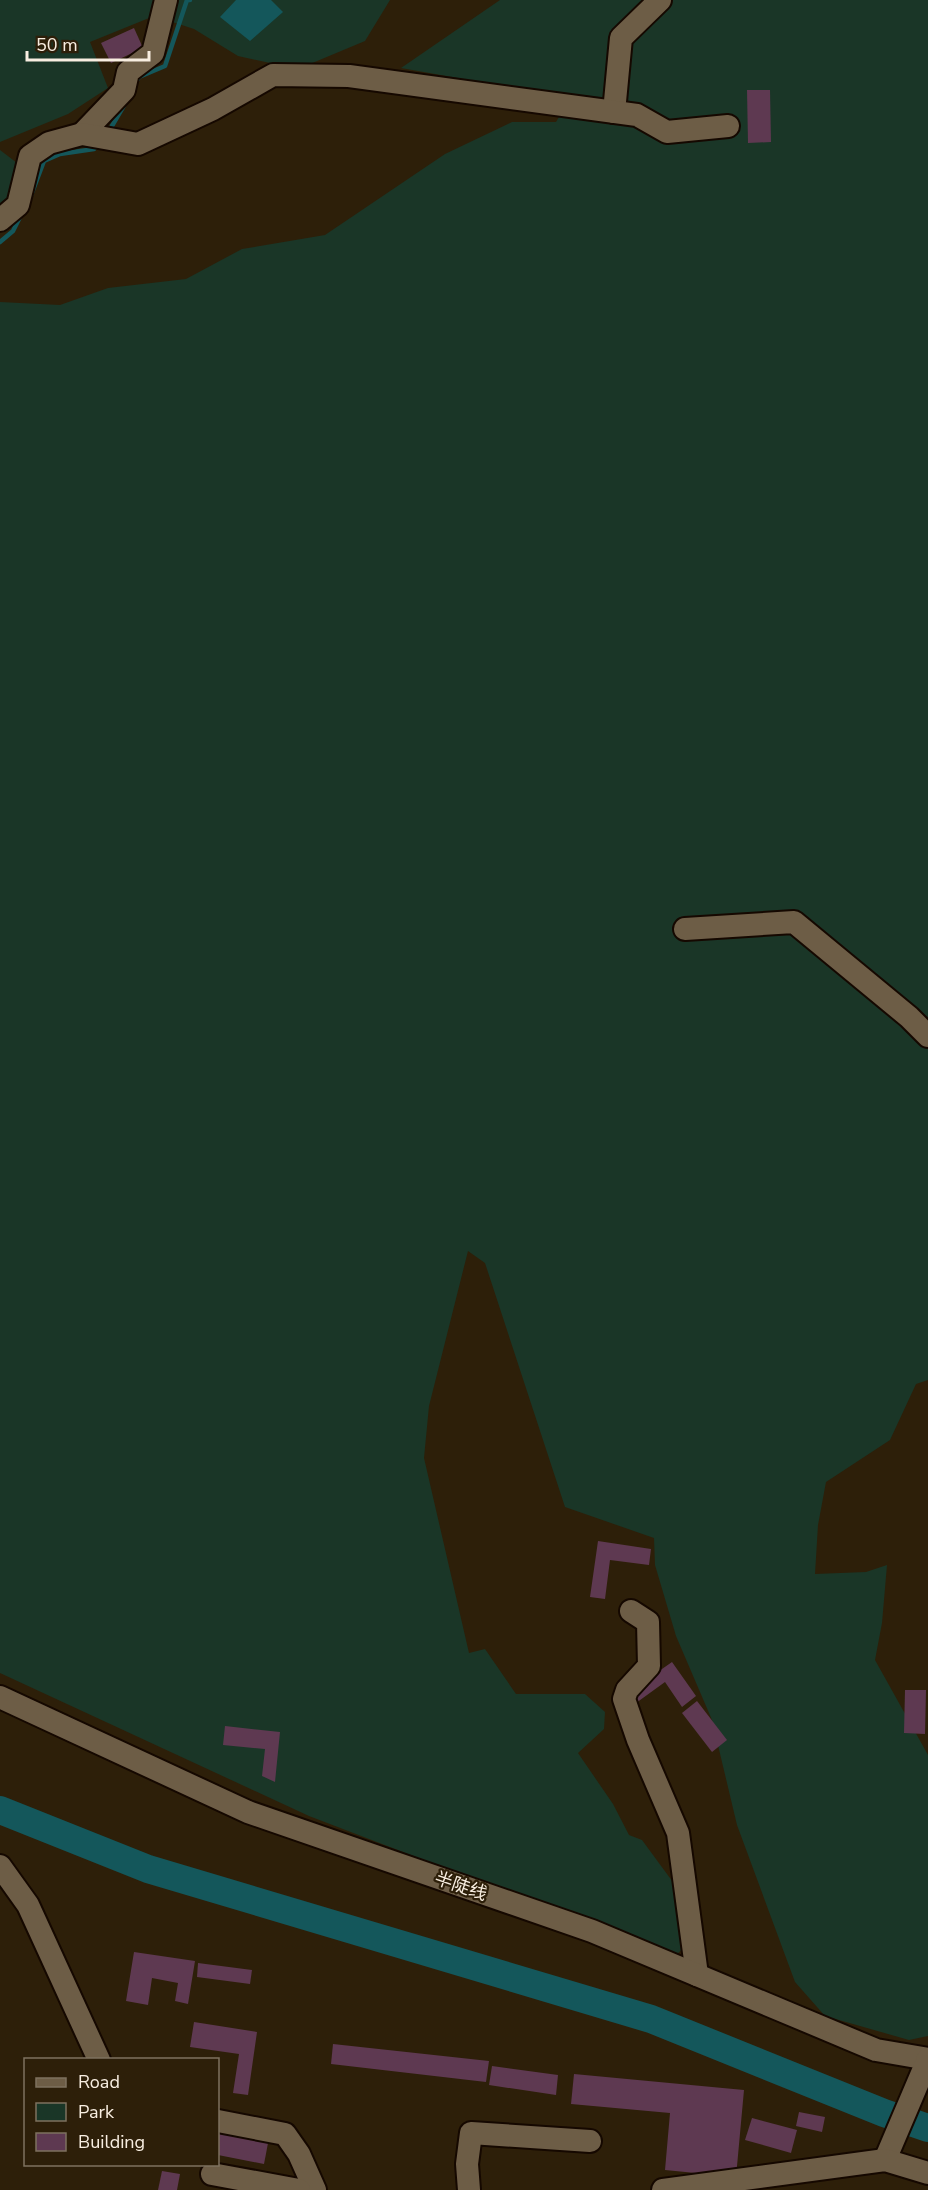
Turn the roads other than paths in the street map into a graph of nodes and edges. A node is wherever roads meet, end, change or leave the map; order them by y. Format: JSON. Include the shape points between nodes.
{"nodes":[{"id":1,"x":166,"y":0,"type":"edge"},
{"id":2,"x":660,"y":0,"type":"edge"},
{"id":3,"x":615,"y":112,"type":"junction"},
{"id":4,"x":728,"y":126,"type":"dead end"},
{"id":5,"x":87,"y":135,"type":"junction"},
{"id":6,"x":0,"y":220,"type":"edge"},
{"id":7,"x":685,"y":929,"type":"dead end"},
{"id":8,"x":928,"y":1036,"type":"edge"},
{"id":9,"x":631,"y":1611,"type":"dead end"},
{"id":10,"x":0,"y":1697,"type":"edge"},
{"id":11,"x":0,"y":1866,"type":"edge"},
{"id":12,"x":697,"y":1975,"type":"junction"},
{"id":13,"x":98,"y":2058,"type":"edge"},
{"id":14,"x":928,"y":2059,"type":"edge"},
{"id":15,"x":219,"y":2121,"type":"edge"},
{"id":16,"x":590,"y":2141,"type":"dead end"},
{"id":17,"x":885,"y":2160,"type":"junction"},
{"id":18,"x":928,"y":2173,"type":"edge"},
{"id":19,"x":212,"y":2174,"type":"dead end"},
{"id":20,"x":298,"y":2190,"type":"edge"},
{"id":21,"x":315,"y":2190,"type":"edge"},
{"id":22,"x":469,"y":2190,"type":"edge"},
{"id":23,"x":663,"y":2190,"type":"edge"}],
"edges":[{"from":1,"to":5,"type":"street","via":[[153,54],[128,72],[124,90]]},
{"from":2,"to":3,"type":"street","via":[[621,38]]},
{"from":3,"to":4,"type":"street","via":[[637,115],[667,132]]},
{"from":3,"to":5,"type":"street","via":[[349,76],[273,75],[138,144]]},
{"from":5,"to":6,"type":"street","via":[[49,143],[30,156],[18,206]]},
{"from":7,"to":8,"type":"street","via":[[794,922]]},
{"from":9,"to":12,"type":"street","via":[[648,1622],[649,1666],[627,1690],[624,1699],[678,1833]]},
{"from":10,"to":12,"type":"street","name":"半陡线","via":[[248,1812],[591,1931]]},
{"from":11,"to":13,"type":"street","via":[[28,1905]]},
{"from":12,"to":14,"type":"street","name":"半陡线","via":[[876,2050]]},
{"from":14,"to":17,"type":"street"},
{"from":15,"to":21,"type":"street","via":[[285,2134]]},
{"from":16,"to":22,"type":"street","via":[[471,2133]]},
{"from":17,"to":18,"type":"street"},
{"from":17,"to":23,"type":"street"},
{"from":19,"to":20,"type":"street"}]}
